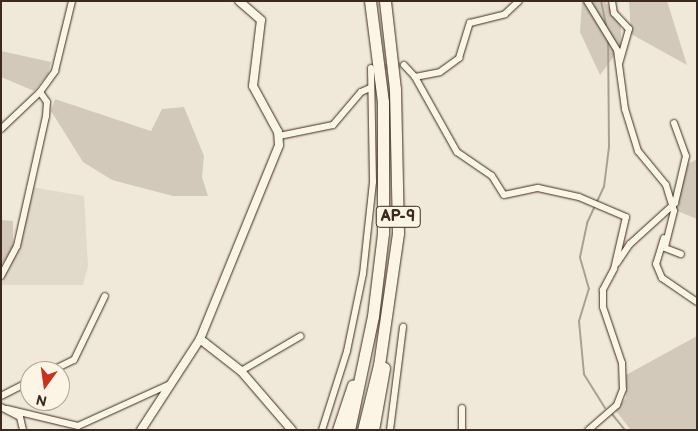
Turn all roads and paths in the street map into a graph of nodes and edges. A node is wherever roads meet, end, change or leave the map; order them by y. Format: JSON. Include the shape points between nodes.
{"nodes":[{"id":1,"x":72,"y":1,"type":"edge"},
{"id":2,"x":239,"y":1,"type":"edge"},
{"id":3,"x":370,"y":1,"type":"edge"},
{"id":4,"x":385,"y":1,"type":"edge"},
{"id":5,"x":519,"y":1,"type":"edge"},
{"id":6,"x":587,"y":1,"type":"edge"},
{"id":7,"x":612,"y":1,"type":"edge"},
{"id":8,"x":619,"y":63,"type":"junction"},
{"id":9,"x":404,"y":66,"type":"dead end"},
{"id":10,"x":371,"y":68,"type":"dead end"},
{"id":11,"x":415,"y":77,"type":"junction"},
{"id":12,"x":370,"y":88,"type":"junction"},
{"id":13,"x":40,"y":92,"type":"junction"},
{"id":14,"x":674,"y":123,"type":"dead end"},
{"id":15,"x":1,"y":129,"type":"edge"},
{"id":16,"x":279,"y":136,"type":"junction"},
{"id":17,"x":671,"y":208,"type":"junction"},
{"id":18,"x":666,"y":235,"type":"junction"},
{"id":19,"x":680,"y":254,"type":"dead end"},
{"id":20,"x":614,"y":269,"type":"junction"},
{"id":21,"x":1,"y":276,"type":"edge"},
{"id":22,"x":393,"y":279,"type":"junction"},
{"id":23,"x":105,"y":296,"type":"dead end"},
{"id":24,"x":697,"y":302,"type":"edge"},
{"id":25,"x":374,"y":316,"type":"junction"},
{"id":26,"x":403,"y":327,"type":"dead end"},
{"id":27,"x":301,"y":336,"type":"dead end"},
{"id":28,"x":200,"y":340,"type":"junction"},
{"id":29,"x":70,"y":362,"type":"edge"},
{"id":30,"x":241,"y":371,"type":"junction"},
{"id":31,"x":170,"y":384,"type":"junction"},
{"id":32,"x":20,"y":386,"type":"edge"},
{"id":33,"x":1,"y":396,"type":"edge"},
{"id":34,"x":4,"y":408,"type":"edge"},
{"id":35,"x":462,"y":408,"type":"dead end"},
{"id":36,"x":23,"y":430,"type":"edge"},
{"id":37,"x":141,"y":430,"type":"edge"},
{"id":38,"x":292,"y":430,"type":"edge"},
{"id":39,"x":322,"y":430,"type":"edge"},
{"id":40,"x":338,"y":430,"type":"edge"},
{"id":41,"x":349,"y":430,"type":"edge"},
{"id":42,"x":363,"y":430,"type":"edge"},
{"id":43,"x":373,"y":430,"type":"edge"},
{"id":44,"x":390,"y":430,"type":"edge"},
{"id":45,"x":462,"y":430,"type":"edge"},
{"id":46,"x":588,"y":430,"type":"edge"}],
"edges":[{"from":1,"to":13,"type":"street","via":[[56,71]]},
{"from":2,"to":16,"type":"street","via":[[261,20],[253,86]]},
{"from":3,"to":25,"type":"highway","number":"AP-9","via":[[385,155],[383,234]]},
{"from":4,"to":22,"type":"highway","number":"AP-9","via":[[395,89],[398,185]]},
{"from":5,"to":11,"type":"street","via":[[505,14],[466,27],[453,64]]},
{"from":6,"to":8,"type":"street","via":[[612,39]]},
{"from":7,"to":8,"type":"street","via":[[614,13],[628,29]]},
{"from":8,"to":17,"type":"street","via":[[625,110],[638,151],[666,185]]},
{"from":9,"to":11,"type":"street"},
{"from":10,"to":12,"type":"street"},
{"from":11,"to":20,"type":"street","via":[[457,152],[492,176],[504,195],[538,188],[593,202],[626,217]]},
{"from":12,"to":16,"type":"street","via":[[361,92],[333,125]]},
{"from":12,"to":39,"type":"street","via":[[373,182],[363,274],[347,352]]},
{"from":13,"to":15,"type":"street"},
{"from":13,"to":21,"type":"street","via":[[47,102],[46,116],[16,246]]},
{"from":14,"to":17,"type":"street","via":[[686,156]]},
{"from":16,"to":28,"type":"street"},
{"from":17,"to":18,"type":"street","via":[[674,211]]},
{"from":17,"to":20,"type":"street","via":[[630,244]]},
{"from":18,"to":19,"type":"street","via":[[665,248]]},
{"from":18,"to":24,"type":"street","via":[[656,264],[662,278]]},
{"from":20,"to":46,"type":"street","via":[[603,290],[603,307],[619,347],[623,389],[617,405]]},
{"from":22,"to":42,"type":"highway","number":"AP-9"},
{"from":22,"to":43,"type":"highway","via":[[383,382]]},
{"from":23,"to":29,"type":"street","via":[[74,360]]},
{"from":25,"to":40,"type":"highway"},
{"from":25,"to":41,"type":"highway","number":"AP-9"},
{"from":26,"to":44,"type":"street"},
{"from":27,"to":30,"type":"street"},
{"from":28,"to":30,"type":"street"},
{"from":28,"to":31,"type":"street"},
{"from":30,"to":38,"type":"street"},
{"from":31,"to":34,"type":"street","via":[[78,426]]},
{"from":31,"to":37,"type":"street"},
{"from":32,"to":33,"type":"street"},
{"from":34,"to":36,"type":"street","via":[[20,418]]},
{"from":35,"to":45,"type":"street"}]}
